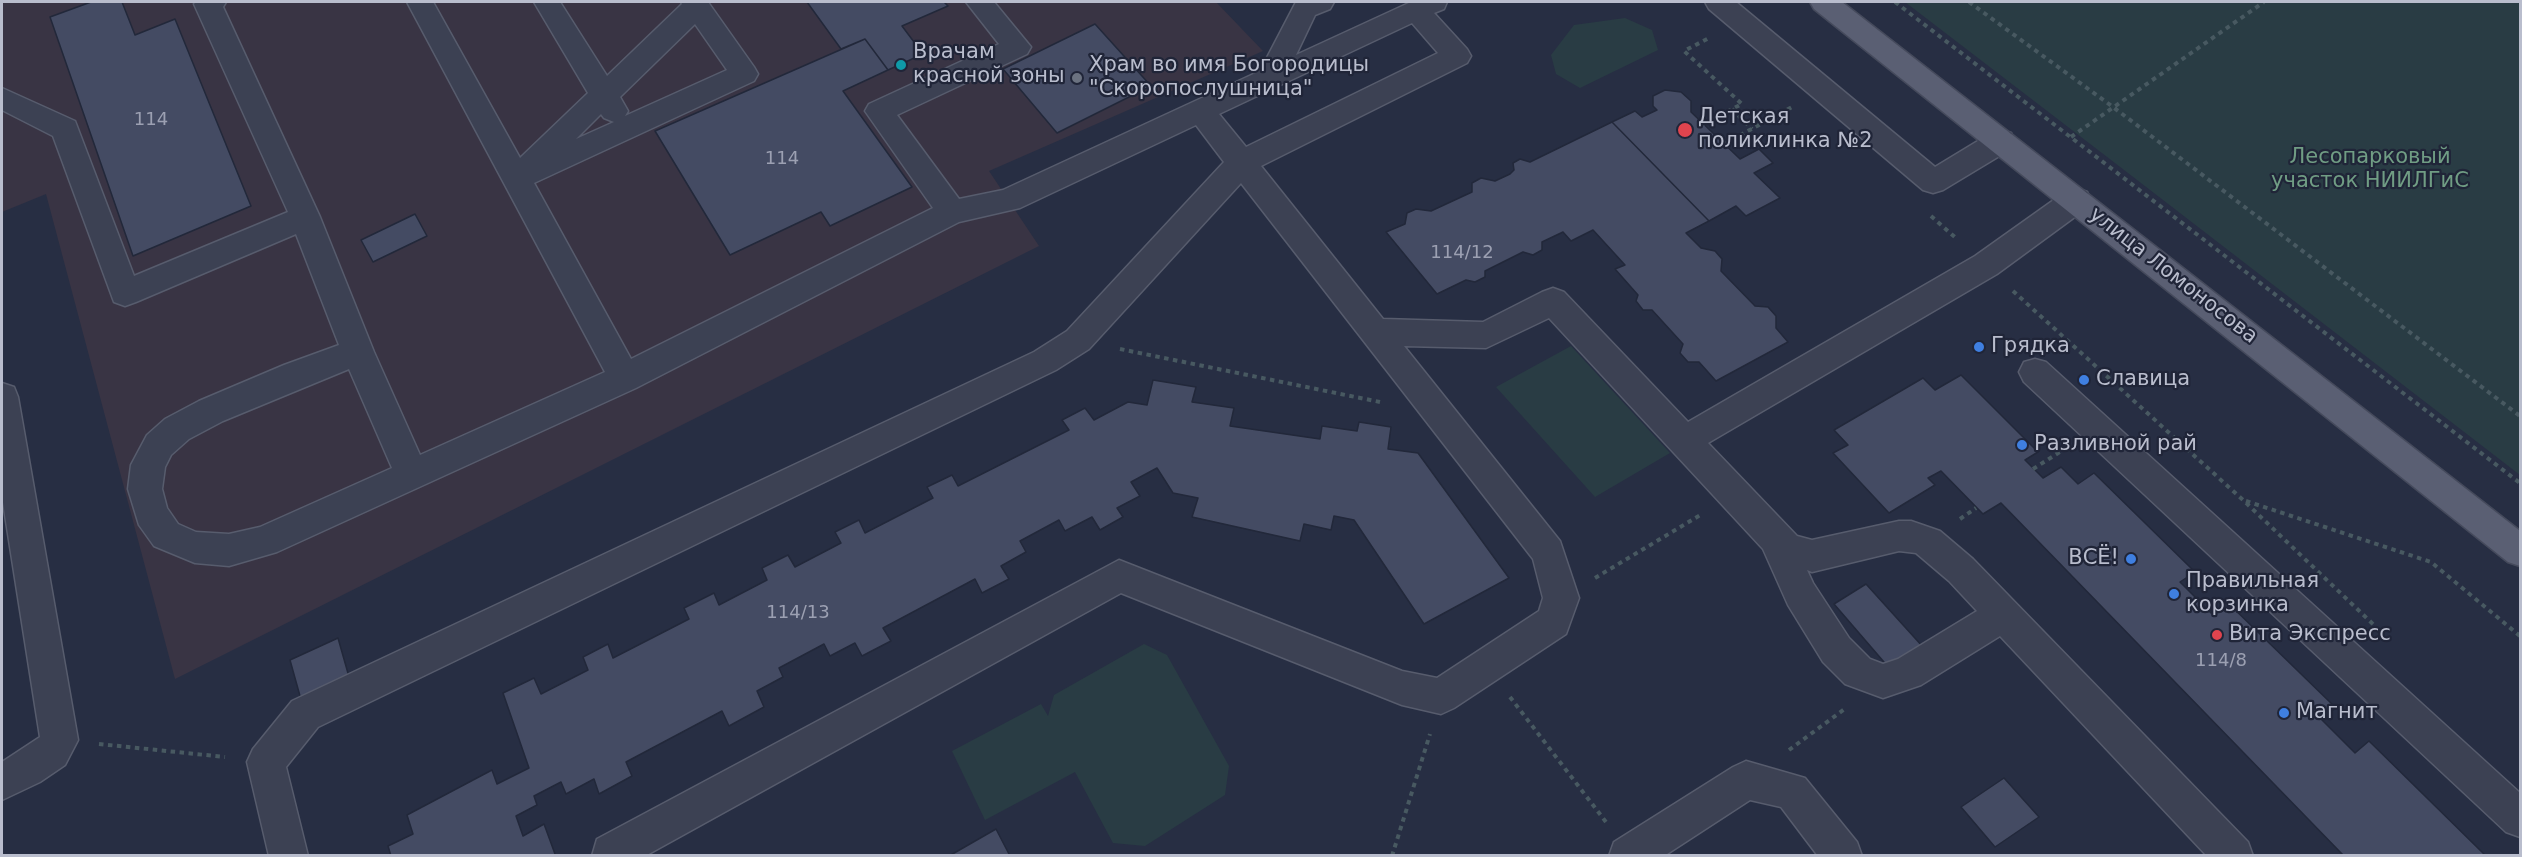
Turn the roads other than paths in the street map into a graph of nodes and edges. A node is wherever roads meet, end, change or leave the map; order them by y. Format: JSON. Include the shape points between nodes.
{"nodes":[{"id":1,"x":212,"y":2,"type":"edge"},
{"id":2,"x":420,"y":2,"type":"edge"},
{"id":3,"x":547,"y":2,"type":"edge"},
{"id":4,"x":979,"y":2,"type":"edge"},
{"id":5,"x":1719,"y":2,"type":"edge"},
{"id":6,"x":1824,"y":2,"type":"edge"},
{"id":7,"x":696,"y":4,"type":"edge"},
{"id":8,"x":1306,"y":4,"type":"edge"},
{"id":9,"x":1425,"y":6,"type":"edge"},
{"id":10,"x":1271,"y":77,"type":"junction"},
{"id":11,"x":604,"y":93,"type":"junction"},
{"id":12,"x":2,"y":98,"type":"edge"},
{"id":13,"x":1200,"y":110,"type":"junction"},
{"id":14,"x":625,"y":128,"type":"junction"},
{"id":15,"x":2001,"y":141,"type":"junction"},
{"id":16,"x":1242,"y":162,"type":"junction"},
{"id":17,"x":516,"y":179,"type":"junction"},
{"id":18,"x":2076,"y":200,"type":"junction"},
{"id":19,"x":952,"y":212,"type":"junction"},
{"id":20,"x":305,"y":217,"type":"junction"},
{"id":21,"x":1375,"y":332,"type":"junction"},
{"id":22,"x":358,"y":352,"type":"junction"},
{"id":23,"x":2035,"y":372,"type":"dead end"},
{"id":24,"x":625,"y":378,"type":"junction"},
{"id":25,"x":2,"y":397,"type":"edge"},
{"id":26,"x":1685,"y":441,"type":"junction"},
{"id":27,"x":412,"y":474,"type":"junction"},
{"id":28,"x":1778,"y":543,"type":"junction"},
{"id":29,"x":2520,"y":551,"type":"edge"},
{"id":30,"x":2003,"y":614,"type":"junction"},
{"id":31,"x":2,"y":781,"type":"edge"},
{"id":32,"x":2520,"y":818,"type":"edge"},
{"id":33,"x":289,"y":855,"type":"edge"},
{"id":34,"x":612,"y":855,"type":"edge"},
{"id":35,"x":1629,"y":855,"type":"edge"},
{"id":36,"x":1843,"y":855,"type":"edge"},
{"id":37,"x":2234,"y":855,"type":"edge"}],
"edges":[{"from":1,"to":20,"type":"lane","via":[[208,4]]},
{"from":2,"to":17,"type":"lane"},
{"from":3,"to":11,"type":"lane"},
{"from":4,"to":19,"type":"lane","via":[[1017,47],[879,111]]},
{"from":5,"to":15,"type":"lane","via":[[1933,182]]},
{"from":6,"to":15,"type":"main road","name":"улица Ломоносова"},
{"from":7,"to":11,"type":"lane"},
{"from":7,"to":14,"type":"lane","via":[[744,74]]},
{"from":8,"to":10,"type":"lane"},
{"from":9,"to":10,"type":"lane"},
{"from":9,"to":16,"type":"lane","via":[[1457,56]]},
{"from":10,"to":13,"type":"lane"},
{"from":11,"to":14,"type":"lane"},
{"from":11,"to":17,"type":"lane"},
{"from":12,"to":20,"type":"lane","via":[[65,129],[124,293]]},
{"from":13,"to":16,"type":"lane"},
{"from":13,"to":19,"type":"lane","via":[[1010,200]]},
{"from":14,"to":17,"type":"lane"},
{"from":15,"to":18,"type":"main road","name":"улица Ломоносова"},
{"from":16,"to":21,"type":"lane"},
{"from":16,"to":33,"type":"lane","via":[[1078,340],[1045,362],[305,714],[266,762]]},
{"from":17,"to":24,"type":"lane"},
{"from":18,"to":26,"type":"lane","via":[[1986,266]]},
{"from":18,"to":29,"type":"main road","name":"улица Ломоносова"},
{"from":19,"to":24,"type":"lane"},
{"from":20,"to":22,"type":"lane"},
{"from":21,"to":26,"type":"lane","via":[[1486,335],[1553,301]]},
{"from":21,"to":34,"type":"lane","via":[[1548,552],[1561,598],[1553,622],[1441,696],[1402,688],[1119,576]]},
{"from":22,"to":27,"type":"lane"},
{"from":22,"to":27,"type":"lane","via":[[295,375],[177,429],[159,445],[148,465],[145,489],[151,514],[166,535],[195,547],[229,550],[266,541]]},
{"from":23,"to":32,"type":"lane"},
{"from":24,"to":27,"type":"lane"},
{"from":25,"to":31,"type":"lane","via":[[59,740],[52,752]]},
{"from":26,"to":28,"type":"lane"},
{"from":28,"to":30,"type":"lane","via":[[1785,549],[1812,556],[1911,536],[1928,542]]},
{"from":28,"to":30,"type":"lane","via":[[1800,594],[1836,650],[1858,672],[1883,681],[1908,673]]},
{"from":30,"to":37,"type":"lane"},
{"from":35,"to":36,"type":"lane","via":[[1746,780],[1792,791]]}]}
